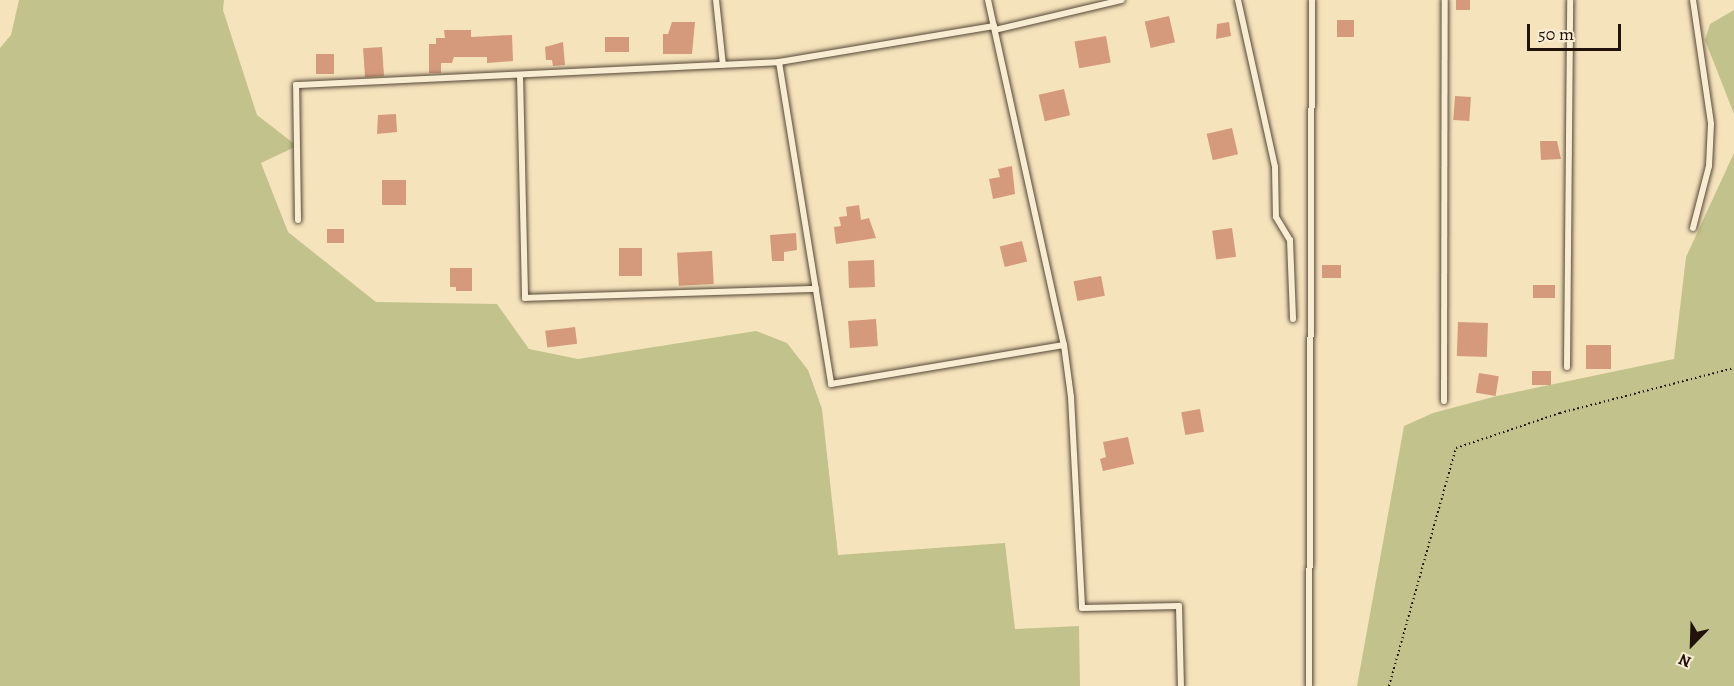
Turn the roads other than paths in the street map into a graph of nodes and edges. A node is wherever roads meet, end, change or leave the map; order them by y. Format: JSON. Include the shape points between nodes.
{"nodes":[{"id":1,"x":716,"y":0,"type":"edge"},
{"id":2,"x":988,"y":0,"type":"edge"},
{"id":3,"x":1122,"y":0,"type":"edge"},
{"id":4,"x":1238,"y":0,"type":"edge"},
{"id":5,"x":1312,"y":0,"type":"edge"},
{"id":6,"x":1445,"y":0,"type":"edge"},
{"id":7,"x":1570,"y":0,"type":"edge"},
{"id":8,"x":1693,"y":0,"type":"edge"},
{"id":9,"x":995,"y":28,"type":"junction"},
{"id":10,"x":778,"y":62,"type":"junction"},
{"id":11,"x":723,"y":65,"type":"junction"},
{"id":12,"x":520,"y":75,"type":"junction"},
{"id":13,"x":298,"y":220,"type":"dead end"},
{"id":14,"x":1693,"y":228,"type":"dead end"},
{"id":15,"x":816,"y":289,"type":"junction"},
{"id":16,"x":1293,"y":319,"type":"dead end"},
{"id":17,"x":1064,"y":345,"type":"junction"},
{"id":18,"x":1568,"y":367,"type":"dead end"},
{"id":19,"x":1444,"y":400,"type":"dead end"},
{"id":20,"x":1181,"y":686,"type":"edge"},
{"id":21,"x":1309,"y":686,"type":"edge"}],
"edges":[{"from":1,"to":11,"type":"lane"},
{"from":2,"to":9,"type":"lane"},
{"from":3,"to":9,"type":"lane"},
{"from":4,"to":16,"type":"lane","via":[[1275,167],[1276,217],[1290,240]]},
{"from":5,"to":21,"type":"lane"},
{"from":6,"to":19,"type":"lane"},
{"from":7,"to":18,"type":"lane"},
{"from":8,"to":14,"type":"lane","via":[[1711,124],[1709,166]]},
{"from":9,"to":10,"type":"lane"},
{"from":9,"to":17,"type":"lane"},
{"from":10,"to":11,"type":"lane"},
{"from":10,"to":15,"type":"lane"},
{"from":11,"to":12,"type":"lane"},
{"from":12,"to":13,"type":"lane","via":[[296,85]]},
{"from":12,"to":15,"type":"lane","via":[[525,298]]},
{"from":15,"to":17,"type":"lane","via":[[831,384]]},
{"from":17,"to":20,"type":"lane","via":[[1071,398],[1082,608],[1179,606]]}]}
